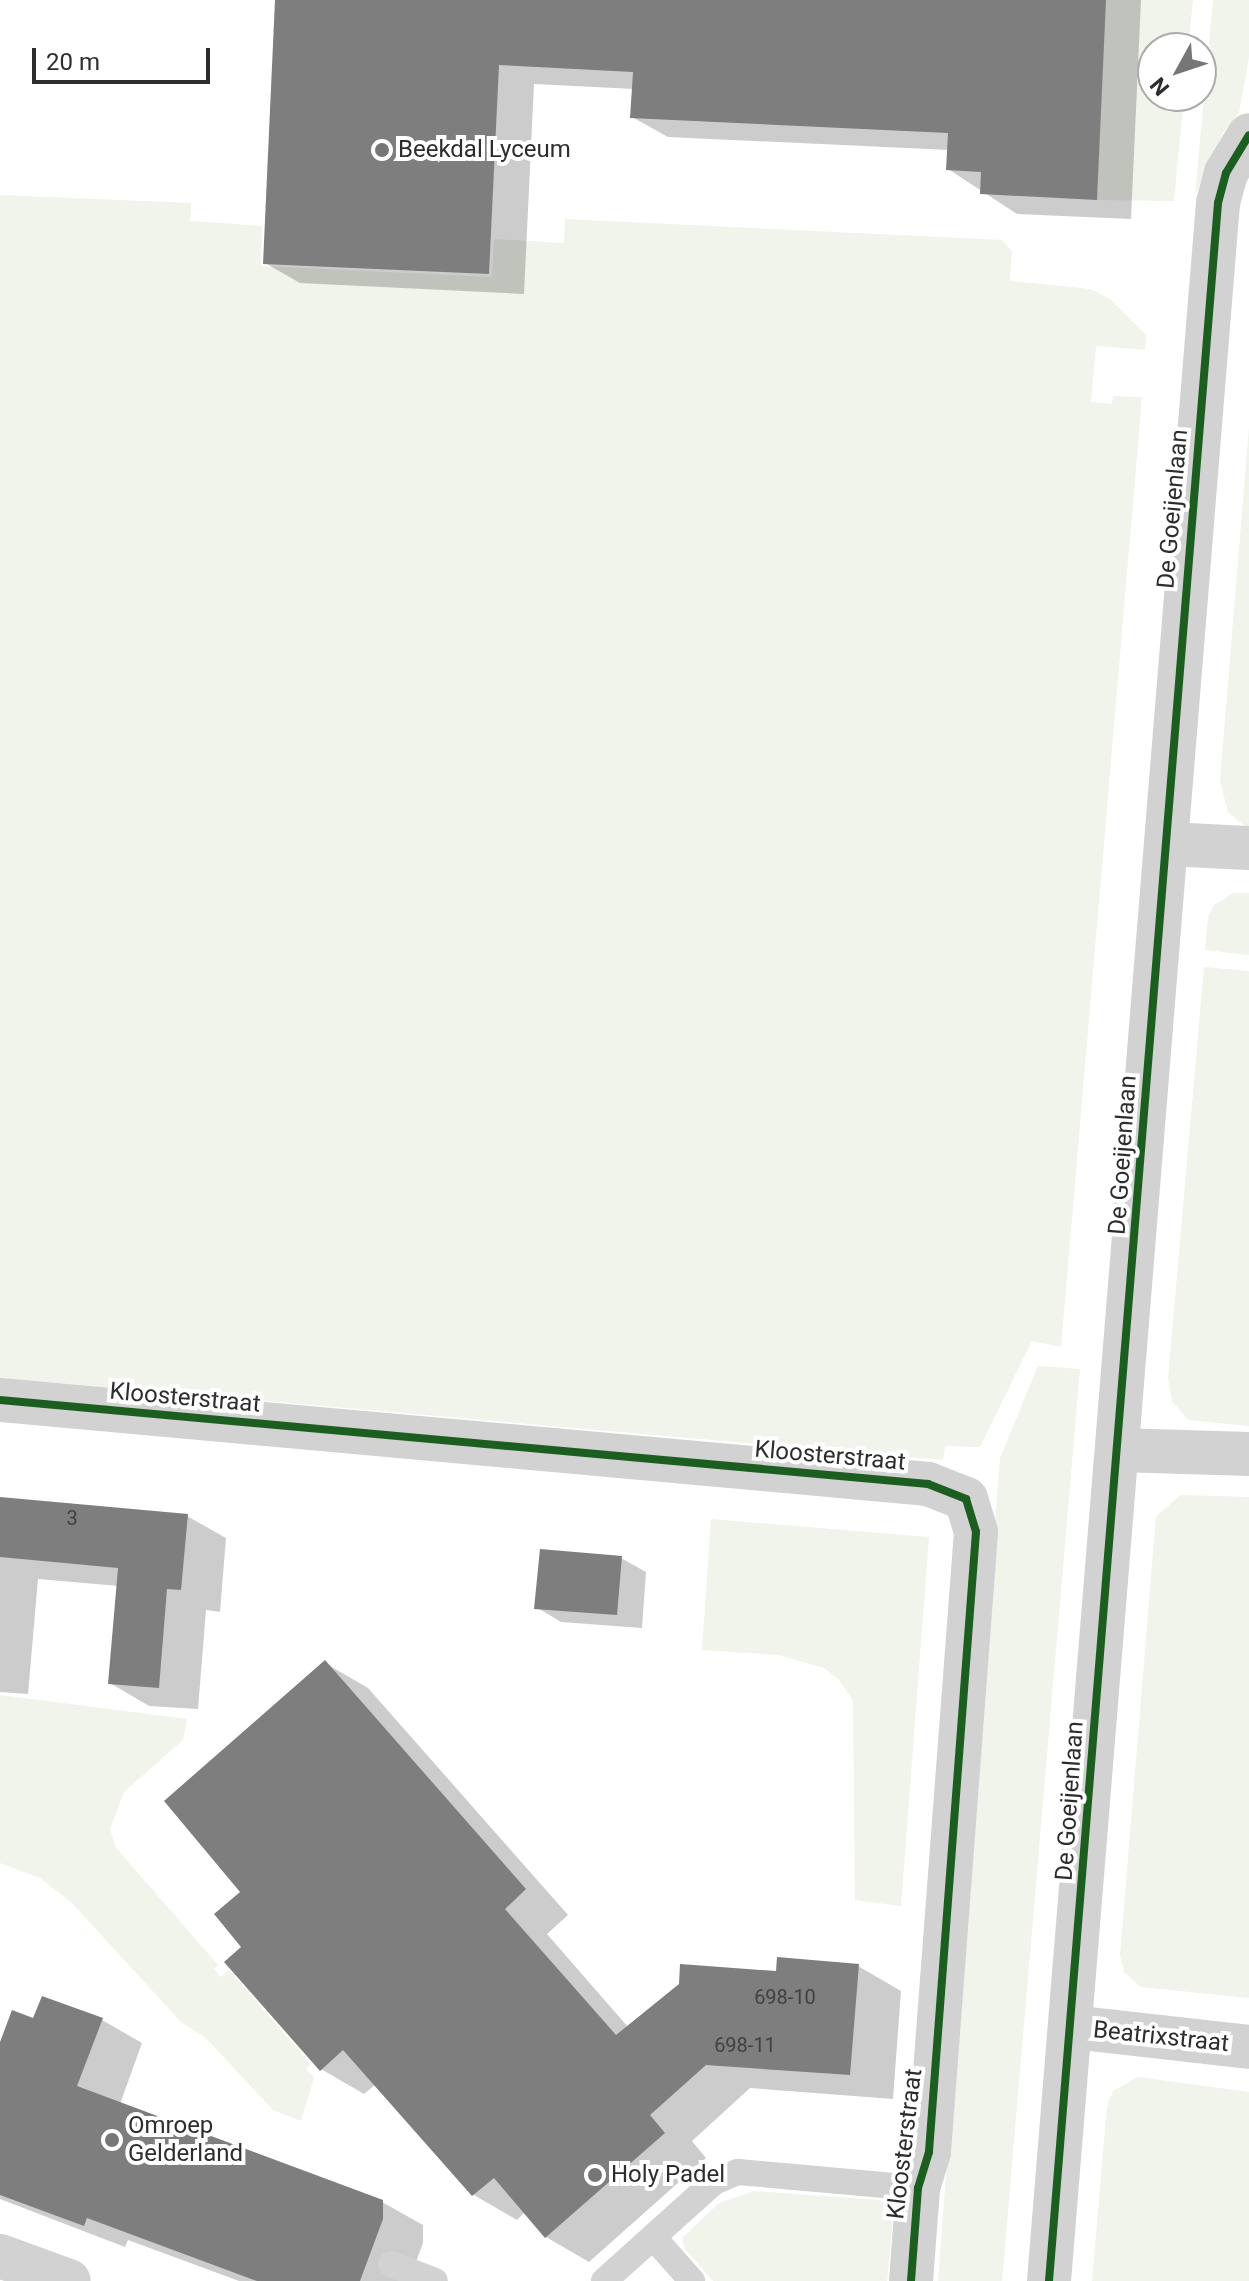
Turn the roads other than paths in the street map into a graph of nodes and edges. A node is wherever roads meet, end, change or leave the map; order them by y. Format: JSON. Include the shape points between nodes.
{"nodes":[{"id":1,"x":1249,"y":135,"type":"edge"},
{"id":2,"x":1167,"y":844,"type":"junction"},
{"id":3,"x":1249,"y":848,"type":"edge"},
{"id":4,"x":0,"y":1400,"type":"edge"},
{"id":5,"x":1118,"y":1450,"type":"junction"},
{"id":6,"x":1249,"y":1454,"type":"edge"},
{"id":7,"x":1072,"y":2027,"type":"junction"},
{"id":8,"x":1249,"y":2047,"type":"edge"},
{"id":9,"x":918,"y":2188,"type":"junction"},
{"id":10,"x":653,"y":2237,"type":"junction"},
{"id":11,"x":0,"y":2256,"type":"edge"},
{"id":12,"x":391,"y":2264,"type":"dead end"},
{"id":13,"x":69,"y":2281,"type":"edge"},
{"id":14,"x":435,"y":2281,"type":"edge"},
{"id":15,"x":604,"y":2281,"type":"edge"},
{"id":16,"x":692,"y":2281,"type":"edge"},
{"id":17,"x":911,"y":2281,"type":"edge"},
{"id":18,"x":1049,"y":2281,"type":"edge"}],
"edges":[{"from":1,"to":2,"type":"street","name":"De Goeijenlaan","via":[[1226,173],[1218,203]]},
{"from":2,"to":3,"type":"street"},
{"from":2,"to":5,"type":"street","name":"De Goeijenlaan"},
{"from":4,"to":9,"type":"street","name":"Kloosterstraat","via":[[928,1484],[966,1499],[976,1532],[929,2152]]},
{"from":5,"to":6,"type":"street"},
{"from":5,"to":7,"type":"street","name":"De Goeijenlaan"},
{"from":7,"to":8,"type":"street","name":"Beatrixstraat"},
{"from":7,"to":18,"type":"street","name":"De Goeijenlaan"},
{"from":9,"to":10,"type":"lane","name":"Kloosterstraat","via":[[738,2172],[714,2182]]},
{"from":9,"to":17,"type":"street","name":"Kloosterstraat"},
{"from":10,"to":15,"type":"lane","name":"Kloosterstraat"},
{"from":10,"to":16,"type":"lane"},
{"from":11,"to":13,"type":"street"},
{"from":12,"to":14,"type":"lane"}]}
